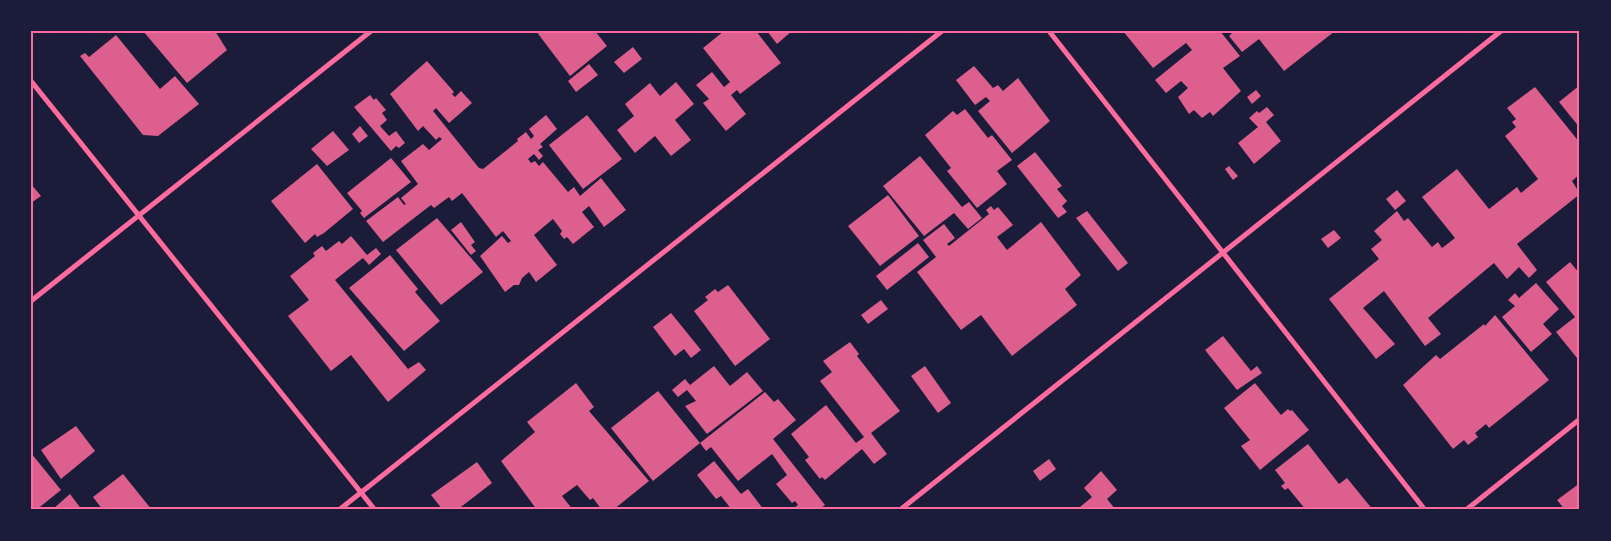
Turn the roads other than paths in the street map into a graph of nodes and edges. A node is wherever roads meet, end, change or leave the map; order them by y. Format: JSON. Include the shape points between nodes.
{"nodes":[{"id":1,"x":371,"y":31,"type":"edge"},
{"id":2,"x":942,"y":31,"type":"edge"},
{"id":3,"x":1049,"y":31,"type":"edge"},
{"id":4,"x":1501,"y":31,"type":"edge"},
{"id":5,"x":31,"y":81,"type":"edge"},
{"id":6,"x":140,"y":216,"type":"junction"},
{"id":7,"x":1222,"y":252,"type":"junction"},
{"id":8,"x":31,"y":301,"type":"edge"},
{"id":9,"x":1580,"y":419,"type":"edge"},
{"id":10,"x":361,"y":493,"type":"junction"},
{"id":11,"x":339,"y":510,"type":"edge"},
{"id":12,"x":375,"y":510,"type":"edge"},
{"id":13,"x":900,"y":510,"type":"edge"},
{"id":14,"x":1425,"y":510,"type":"edge"},
{"id":15,"x":1466,"y":510,"type":"edge"}],
"edges":[{"from":1,"to":6,"type":"street"},
{"from":2,"to":10,"type":"street"},
{"from":3,"to":7,"type":"street"},
{"from":4,"to":7,"type":"street"},
{"from":5,"to":6,"type":"street"},
{"from":6,"to":8,"type":"street"},
{"from":6,"to":10,"type":"street"},
{"from":7,"to":13,"type":"street"},
{"from":7,"to":14,"type":"street"},
{"from":9,"to":15,"type":"street"},
{"from":10,"to":11,"type":"street"},
{"from":10,"to":12,"type":"street"}]}
